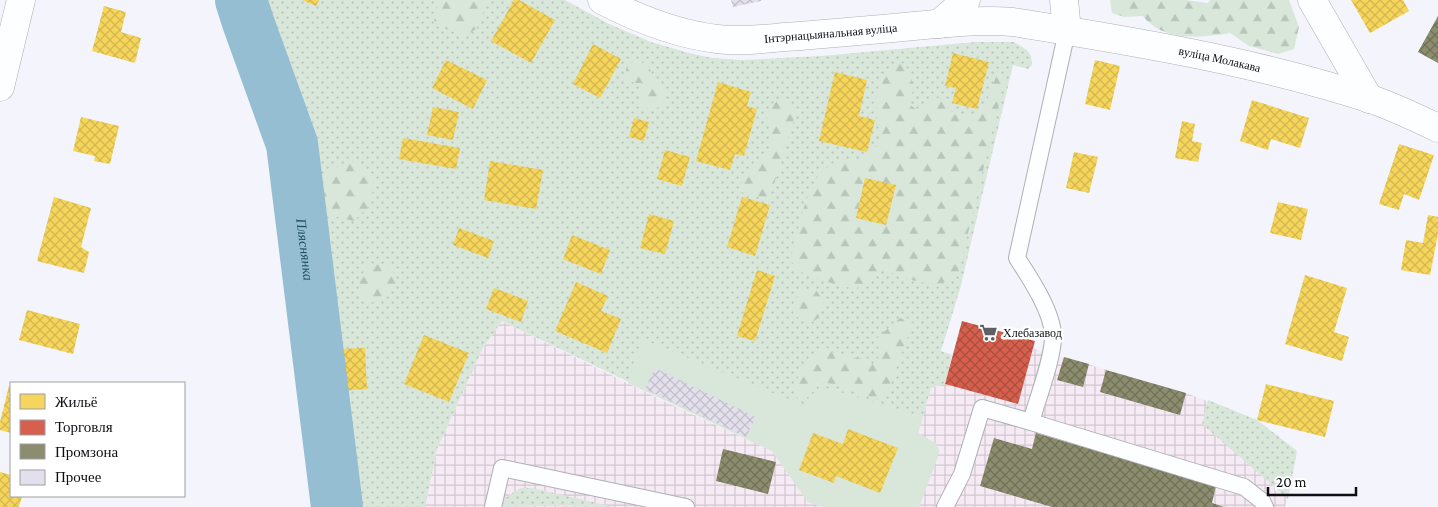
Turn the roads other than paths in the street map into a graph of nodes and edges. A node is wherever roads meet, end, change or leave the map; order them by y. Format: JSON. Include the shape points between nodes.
{"nodes":[{"id":1,"x":21,"y":0,"type":"edge"},
{"id":2,"x":602,"y":0,"type":"edge"},
{"id":3,"x":966,"y":0,"type":"edge"},
{"id":4,"x":1064,"y":0,"type":"edge"},
{"id":5,"x":1312,"y":0,"type":"edge"},
{"id":6,"x":938,"y":24,"type":"junction"},
{"id":7,"x":1067,"y":31,"type":"junction"},
{"id":8,"x":0,"y":87,"type":"edge"},
{"id":9,"x":1369,"y":99,"type":"junction"},
{"id":10,"x":1438,"y":128,"type":"edge"},
{"id":11,"x":1031,"y":422,"type":"junction"},
{"id":12,"x":493,"y":507,"type":"edge"},
{"id":13,"x":686,"y":507,"type":"edge"},
{"id":14,"x":945,"y":507,"type":"edge"},
{"id":15,"x":1265,"y":507,"type":"edge"}],
"edges":[{"from":1,"to":8,"type":"main road"},
{"from":2,"to":6,"type":"main road","name":"Інтэрнацыянальная вуліца","via":[[668,28],[717,39],[740,40]]},
{"from":3,"to":6,"type":"main road"},
{"from":4,"to":7,"type":"main road"},
{"from":5,"to":9,"type":"main road"},
{"from":6,"to":7,"type":"main road","name":"Інтэрнацыянальная вуліца","via":[[997,21]]},
{"from":7,"to":9,"type":"main road","name":"вуліца Молакава","via":[[1194,54]]},
{"from":7,"to":11,"type":"lane","via":[[1017,258],[1045,306],[1053,335]]},
{"from":9,"to":10,"type":"main road","name":"вуліца Молакава"},
{"from":11,"to":14,"type":"lane","via":[[982,408],[962,474]]},
{"from":11,"to":15,"type":"lane","via":[[1244,487],[1262,500]]},
{"from":12,"to":13,"type":"lane","via":[[502,468]]}]}
